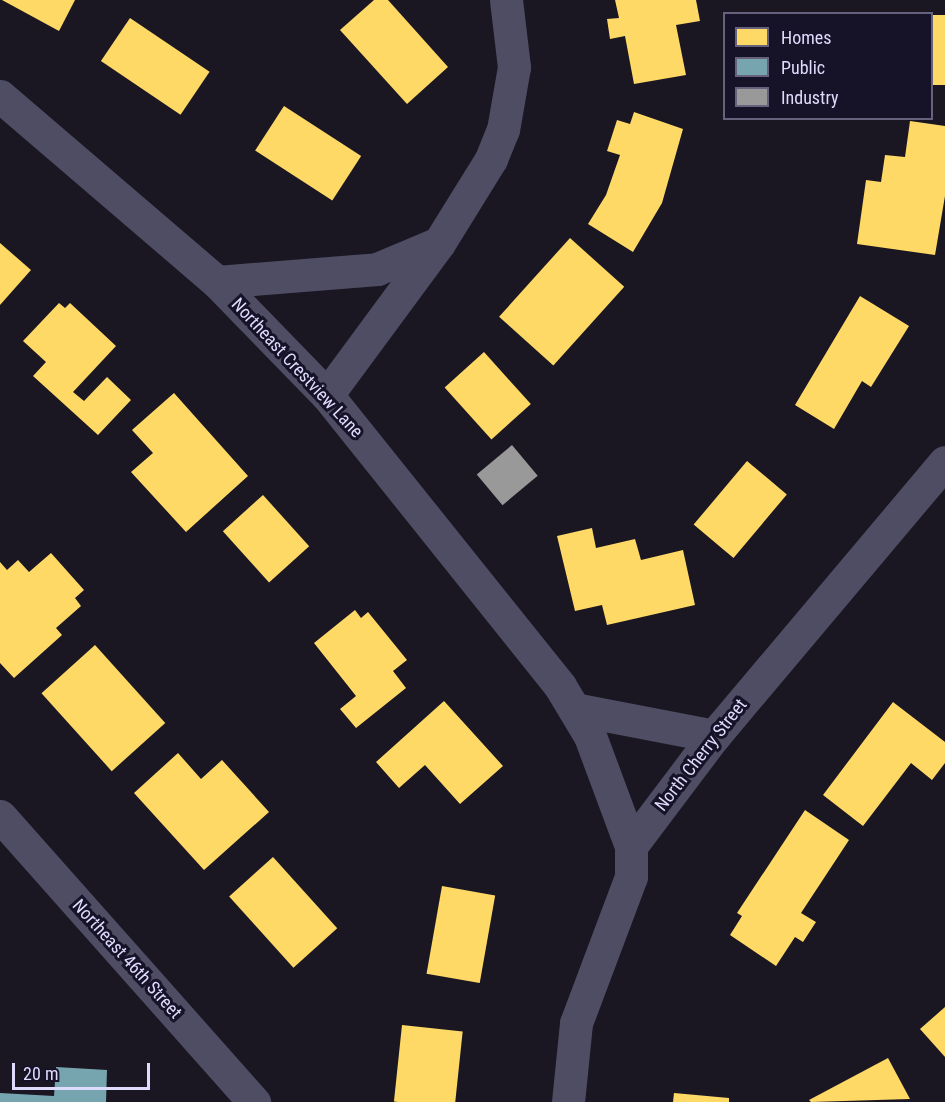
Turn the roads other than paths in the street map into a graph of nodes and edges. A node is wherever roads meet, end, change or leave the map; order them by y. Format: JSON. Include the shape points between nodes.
{"nodes":[{"id":1,"x":506,"y":0,"type":"edge"},
{"id":2,"x":0,"y":96,"type":"edge"},
{"id":3,"x":439,"y":243,"type":"junction"},
{"id":4,"x":217,"y":282,"type":"junction"},
{"id":5,"x":327,"y":395,"type":"junction"},
{"id":6,"x":945,"y":462,"type":"edge"},
{"id":7,"x":574,"y":709,"type":"junction"},
{"id":8,"x":714,"y":736,"type":"junction"},
{"id":9,"x":0,"y":816,"type":"edge"},
{"id":10,"x":631,"y":846,"type":"junction"},
{"id":11,"x":254,"y":1102,"type":"edge"},
{"id":12,"x":568,"y":1102,"type":"edge"}],
"edges":[{"from":1,"to":3,"type":"street","via":[[514,67],[503,130],[491,159]]},
{"from":2,"to":4,"type":"street","name":"Northeast Crestview Lane"},
{"from":3,"to":4,"type":"street","via":[[377,269]]},
{"from":3,"to":5,"type":"street"},
{"from":4,"to":5,"type":"street","name":"Northeast Crestview Lane"},
{"from":5,"to":7,"type":"street","name":"Northeast Crestview Lane","via":[[538,657]]},
{"from":6,"to":8,"type":"street","name":"North Cherry Street"},
{"from":7,"to":8,"type":"street"},
{"from":7,"to":10,"type":"street","name":"Northeast Crestview Lane","via":[[590,736]]},
{"from":8,"to":10,"type":"street","name":"North Cherry Street"},
{"from":9,"to":11,"type":"street","name":"Northeast 46th Street"},
{"from":10,"to":12,"type":"street","via":[[631,877],[576,1023]]}]}
